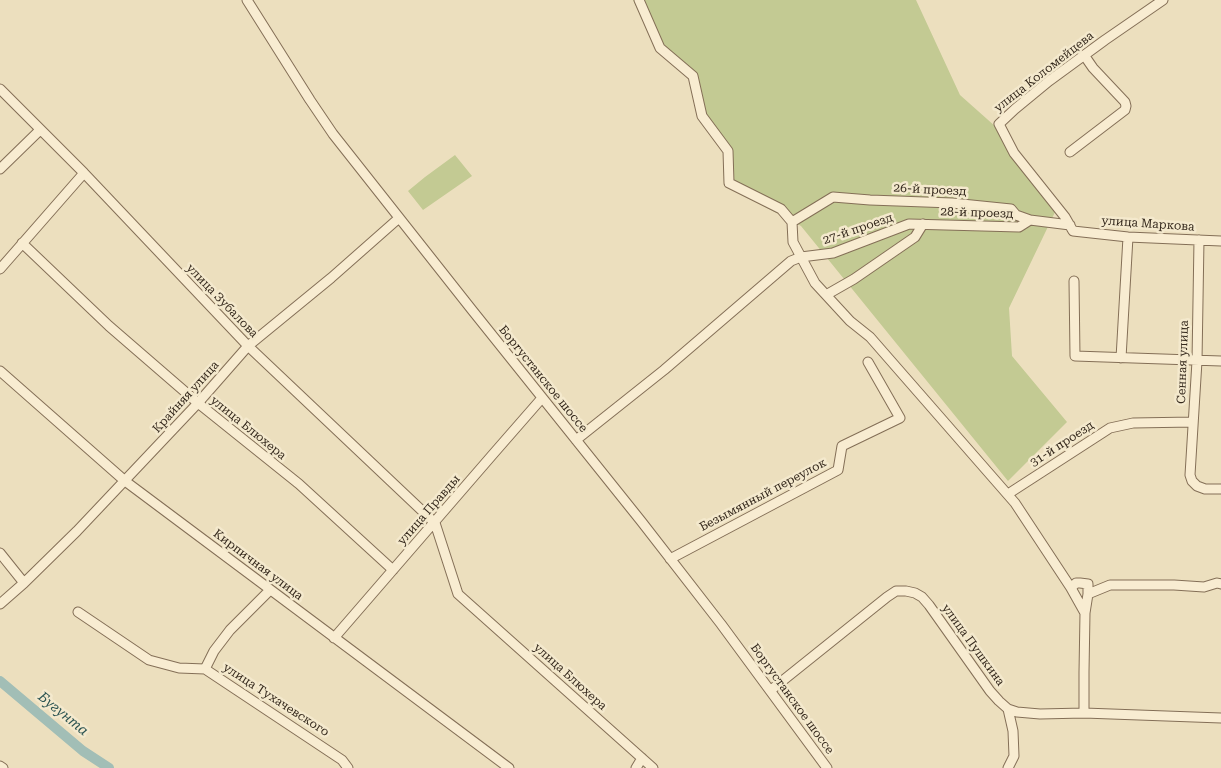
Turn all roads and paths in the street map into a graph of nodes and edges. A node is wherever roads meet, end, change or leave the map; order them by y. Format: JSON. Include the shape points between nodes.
{"nodes":[{"id":1,"x":247,"y":0,"type":"edge"},
{"id":2,"x":639,"y":0,"type":"edge"},
{"id":3,"x":1163,"y":0,"type":"edge"},
{"id":4,"x":1084,"y":55,"type":"junction"},
{"id":5,"x":0,"y":89,"type":"edge"},
{"id":6,"x":40,"y":130,"type":"junction"},
{"id":7,"x":1070,"y":152,"type":"dead end"},
{"id":8,"x":0,"y":169,"type":"edge"},
{"id":9,"x":84,"y":173,"type":"junction"},
{"id":10,"x":399,"y":218,"type":"junction"},
{"id":11,"x":1030,"y":220,"type":"junction"},
{"id":12,"x":792,"y":222,"type":"junction"},
{"id":13,"x":923,"y":224,"type":"junction"},
{"id":14,"x":1072,"y":228,"type":"junction"},
{"id":15,"x":1128,"y":237,"type":"junction"},
{"id":16,"x":1199,"y":240,"type":"junction"},
{"id":17,"x":1221,"y":241,"type":"edge"},
{"id":18,"x":22,"y":243,"type":"junction"},
{"id":19,"x":801,"y":257,"type":"junction"},
{"id":20,"x":0,"y":269,"type":"edge"},
{"id":21,"x":1074,"y":281,"type":"dead end"},
{"id":22,"x":826,"y":295,"type":"junction"},
{"id":23,"x":248,"y":346,"type":"junction"},
{"id":24,"x":1121,"y":358,"type":"junction"},
{"id":25,"x":1197,"y":360,"type":"junction"},
{"id":26,"x":1221,"y":361,"type":"edge"},
{"id":27,"x":868,"y":362,"type":"dead end"},
{"id":28,"x":0,"y":371,"type":"edge"},
{"id":29,"x":542,"y":398,"type":"junction"},
{"id":30,"x":198,"y":403,"type":"junction"},
{"id":31,"x":1193,"y":422,"type":"junction"},
{"id":32,"x":576,"y":440,"type":"junction"},
{"id":33,"x":125,"y":481,"type":"junction"},
{"id":34,"x":1221,"y":489,"type":"edge"},
{"id":35,"x":1008,"y":494,"type":"junction"},
{"id":36,"x":435,"y":523,"type":"junction"},
{"id":37,"x":0,"y":553,"type":"edge"},
{"id":38,"x":670,"y":559,"type":"junction"},
{"id":39,"x":393,"y":570,"type":"junction"},
{"id":40,"x":24,"y":583,"type":"junction"},
{"id":41,"x":1221,"y":584,"type":"edge"},
{"id":42,"x":1070,"y":588,"type":"junction"},
{"id":43,"x":270,"y":590,"type":"junction"},
{"id":44,"x":1088,"y":594,"type":"junction"},
{"id":45,"x":0,"y":604,"type":"edge"},
{"id":46,"x":78,"y":612,"type":"dead end"},
{"id":47,"x":1085,"y":613,"type":"junction"},
{"id":48,"x":334,"y":638,"type":"junction"},
{"id":49,"x":205,"y":669,"type":"junction"},
{"id":50,"x":770,"y":690,"type":"junction"},
{"id":51,"x":1008,"y":709,"type":"junction"},
{"id":52,"x":1084,"y":713,"type":"junction"},
{"id":53,"x":1221,"y":718,"type":"edge"},
{"id":54,"x":642,"y":758,"type":"junction"},
{"id":55,"x":348,"y":768,"type":"edge"},
{"id":56,"x":509,"y":768,"type":"edge"},
{"id":57,"x":636,"y":768,"type":"edge"},
{"id":58,"x":653,"y":768,"type":"edge"},
{"id":59,"x":827,"y":768,"type":"edge"},
{"id":60,"x":1008,"y":768,"type":"edge"}],
"edges":[{"from":1,"to":10,"type":"street","name":"Боргустанское шоссе","via":[[333,134]]},
{"from":2,"to":12,"type":"street","via":[[660,48],[693,76],[702,116],[728,151],[729,183],[781,209]]},
{"from":3,"to":4,"type":"street","name":"улица Коломейцева"},
{"from":4,"to":7,"type":"street","via":[[1125,102],[1126,110]]},
{"from":4,"to":14,"type":"street","name":"улица Коломейцева","via":[[999,124],[1014,153]]},
{"from":5,"to":6,"type":"street","name":"улица Зубалова"},
{"from":6,"to":8,"type":"street"},
{"from":6,"to":9,"type":"street","name":"улица Зубалова"},
{"from":9,"to":18,"type":"street"},
{"from":9,"to":23,"type":"street","name":"улица Зубалова"},
{"from":10,"to":23,"type":"street","name":"Крайняя улица"},
{"from":10,"to":29,"type":"street","name":"Боргустанское шоссе"},
{"from":11,"to":12,"type":"street","name":"26-й проезд","via":[[1010,209],[833,197]]},
{"from":11,"to":13,"type":"street","name":"28-й проезд","via":[[1020,227]]},
{"from":11,"to":14,"type":"street","name":"26-й проезд"},
{"from":12,"to":19,"type":"street","via":[[793,242]]},
{"from":13,"to":19,"type":"street","name":"27-й проезд","via":[[909,224],[834,253]]},
{"from":13,"to":22,"type":"street","name":"28-й проезд","via":[[915,237]]},
{"from":14,"to":15,"type":"street","name":"улица Маркова"},
{"from":15,"to":16,"type":"street","name":"улица Маркова"},
{"from":15,"to":24,"type":"street"},
{"from":16,"to":17,"type":"street","name":"улица Маркова"},
{"from":16,"to":25,"type":"street","name":"Сенная улица"},
{"from":18,"to":20,"type":"street"},
{"from":18,"to":30,"type":"street","name":"улица Блюхера","via":[[109,326]]},
{"from":19,"to":22,"type":"street","via":[[815,283]]},
{"from":19,"to":32,"type":"street","via":[[791,261],[664,370]]},
{"from":21,"to":24,"type":"street","via":[[1075,356]]},
{"from":22,"to":35,"type":"street","via":[[870,337]]},
{"from":23,"to":30,"type":"street","name":"Крайняя улица"},
{"from":23,"to":36,"type":"street","name":"улица Зубалова"},
{"from":24,"to":25,"type":"street"},
{"from":25,"to":26,"type":"street"},
{"from":25,"to":31,"type":"street","name":"Сенная улица"},
{"from":27,"to":38,"type":"street","name":"Безымянный переулок","via":[[900,418],[842,446],[838,470]]},
{"from":28,"to":33,"type":"street","name":"Кирпичная улица"},
{"from":29,"to":32,"type":"street","name":"Боргустанское шоссе"},
{"from":29,"to":36,"type":"street","name":"улица Правды"},
{"from":30,"to":33,"type":"street","name":"Крайняя улица"},
{"from":30,"to":39,"type":"street","name":"улица Блюхера","via":[[298,484]]},
{"from":31,"to":34,"type":"street","name":"Сенная улица","via":[[1190,475],[1194,484],[1205,489]]},
{"from":31,"to":35,"type":"street","name":"31-й проезд","via":[[1134,423],[1110,428]]},
{"from":32,"to":38,"type":"street","name":"Боргустанское шоссе"},
{"from":33,"to":40,"type":"street","name":"Крайняя улица"},
{"from":33,"to":43,"type":"street","name":"Кирпичная улица"},
{"from":35,"to":42,"type":"street"},
{"from":36,"to":39,"type":"street","name":"улица Правды"},
{"from":36,"to":54,"type":"street","name":"улица Блюхера","via":[[458,594]]},
{"from":37,"to":40,"type":"street"},
{"from":38,"to":50,"type":"street","name":"Боргустанское шоссе"},
{"from":39,"to":48,"type":"street","name":"улица Правды"},
{"from":40,"to":45,"type":"street","name":"Крайняя улица"},
{"from":41,"to":44,"type":"street","via":[[1204,587],[1110,585]]},
{"from":42,"to":44,"type":"street","via":[[1080,583],[1088,584]]},
{"from":42,"to":47,"type":"street"},
{"from":43,"to":48,"type":"street","name":"Кирпичная улица"},
{"from":43,"to":49,"type":"street","via":[[230,630]]},
{"from":44,"to":47,"type":"street"},
{"from":46,"to":49,"type":"street","name":"улица Тухачевского","via":[[149,660],[179,668]]},
{"from":47,"to":52,"type":"street"},
{"from":48,"to":56,"type":"street","name":"Кирпичная улица"},
{"from":49,"to":55,"type":"street","name":"улица Тухачевского","via":[[342,760]]},
{"from":50,"to":51,"type":"street","name":"улица Пушкина","via":[[887,597],[906,591],[922,597],[929,605],[990,690]]},
{"from":50,"to":59,"type":"street","name":"Боргустанское шоссе"},
{"from":51,"to":52,"type":"street","via":[[1027,713]]},
{"from":51,"to":60,"type":"street","via":[[1014,756]]},
{"from":52,"to":53,"type":"street"},
{"from":54,"to":57,"type":"street"},
{"from":54,"to":58,"type":"street","name":"улица Блюхера"}]}
